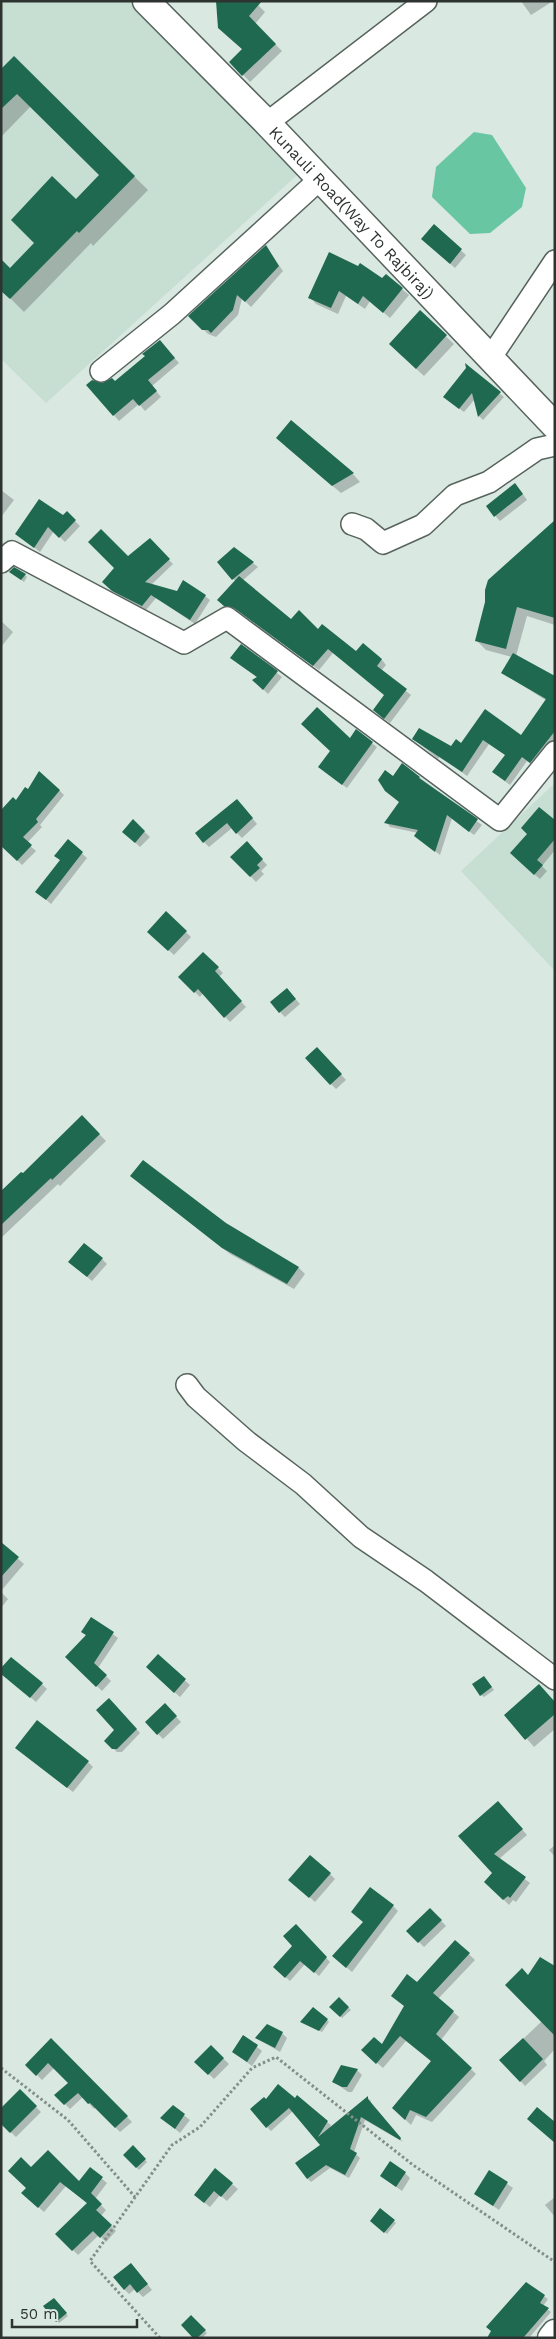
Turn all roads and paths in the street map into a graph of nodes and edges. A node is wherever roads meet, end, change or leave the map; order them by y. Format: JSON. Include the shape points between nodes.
{"nodes":[{"id":1,"x":146,"y":1,"type":"edge"},
{"id":2,"x":426,"y":1,"type":"edge"},
{"id":3,"x":267,"y":123,"type":"junction"},
{"id":4,"x":320,"y":179,"type":"junction"},
{"id":5,"x":555,"y":261,"type":"edge"},
{"id":6,"x":491,"y":357,"type":"junction"},
{"id":7,"x":101,"y":371,"type":"dead end"},
{"id":8,"x":555,"y":426,"type":"edge"},
{"id":9,"x":555,"y":445,"type":"edge"},
{"id":10,"x":352,"y":524,"type":"dead end"},
{"id":11,"x":1,"y":562,"type":"edge"},
{"id":12,"x":555,"y":752,"type":"edge"},
{"id":13,"x":186,"y":1385,"type":"dead end"},
{"id":14,"x":555,"y":1679,"type":"edge"},
{"id":15,"x":1,"y":2068,"type":"edge"},
{"id":16,"x":135,"y":2197,"type":"junction"},
{"id":17,"x":555,"y":2262,"type":"edge"},
{"id":18,"x":555,"y":2333,"type":"edge"},
{"id":19,"x":160,"y":2338,"type":"edge"},
{"id":20,"x":551,"y":2338,"type":"edge"}],
"edges":[{"from":1,"to":3,"type":"main road","name":"Kunauli Road(Way To Rajbiraj)"},
{"from":2,"to":3,"type":"street"},
{"from":3,"to":4,"type":"main road","name":"Kunauli Road(Way To Rajbiraj)"},
{"from":4,"to":6,"type":"main road","name":"Kunauli Road(Way To Rajbiraj)"},
{"from":4,"to":7,"type":"street","via":[[172,314]]},
{"from":5,"to":6,"type":"street"},
{"from":6,"to":8,"type":"main road","name":"Kunauli Road(Way To Rajbiraj)"},
{"from":9,"to":10,"type":"street","via":[[537,449],[489,482],[455,495],[423,525],[383,543],[366,529]]},
{"from":11,"to":12,"type":"street","via":[[12,552],[184,643],[227,618],[500,820]]},
{"from":13,"to":14,"type":"street","via":[[246,1441],[303,1484],[361,1537],[426,1581]]},
{"from":15,"to":16,"type":"path","via":[[68,2120]]},
{"from":16,"to":17,"type":"path","via":[[172,2145],[200,2127],[252,2068],[276,2057],[413,2165]]},
{"from":16,"to":19,"type":"path","via":[[90,2261]]},
{"from":18,"to":20,"type":"main road"}]}
